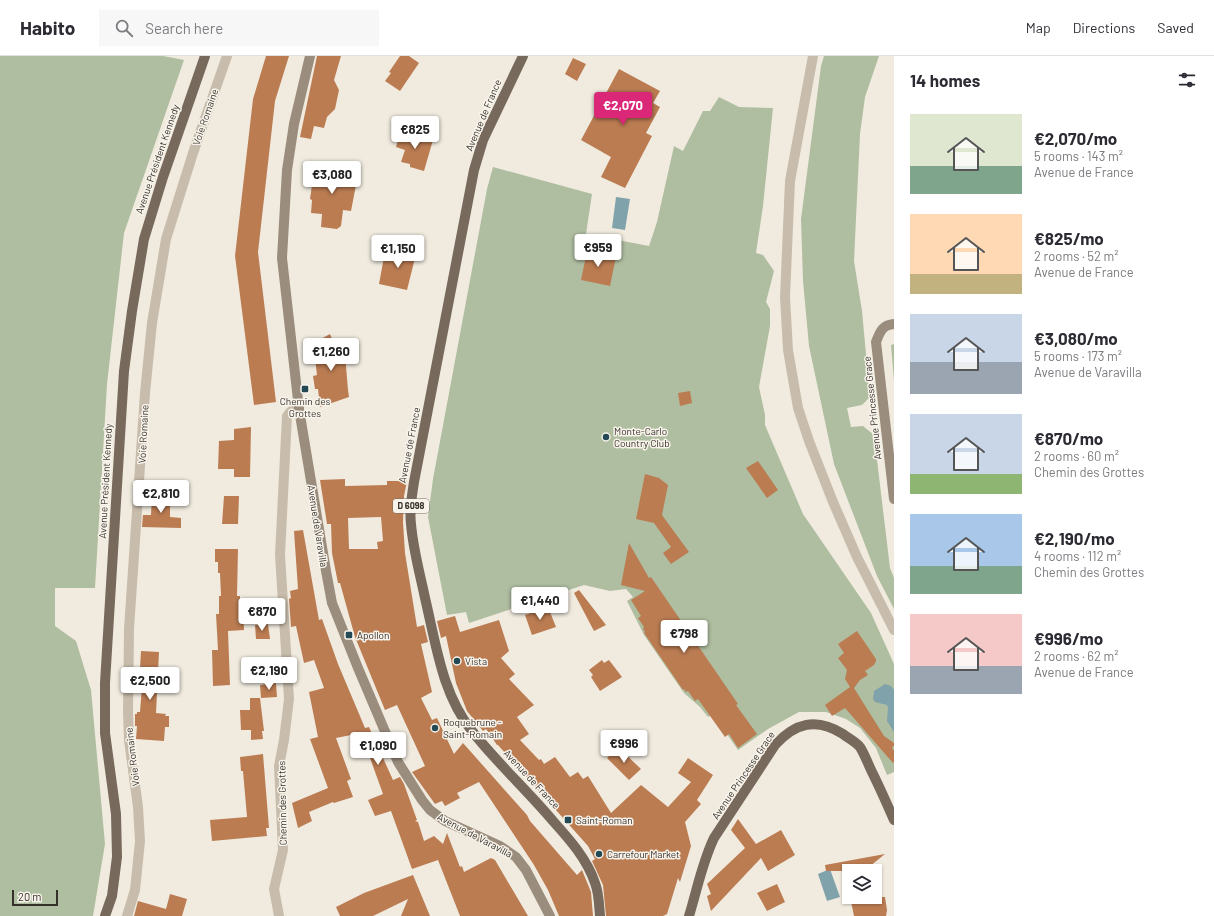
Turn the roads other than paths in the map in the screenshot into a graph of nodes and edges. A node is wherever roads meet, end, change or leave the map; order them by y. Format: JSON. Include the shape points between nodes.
{"nodes":[{"id":1,"x":205,"y":56,"type":"edge"},
{"id":2,"x":227,"y":56,"type":"edge"},
{"id":3,"x":310,"y":56,"type":"edge"},
{"id":4,"x":523,"y":56,"type":"edge"},
{"id":5,"x":813,"y":56,"type":"edge"},
{"id":6,"x":894,"y":324,"type":"edge"},
{"id":7,"x":299,"y":409,"type":"junction"},
{"id":8,"x":894,"y":499,"type":"edge"},
{"id":9,"x":894,"y":630,"type":"edge"},
{"id":10,"x":894,"y":820,"type":"edge"},
{"id":11,"x":105,"y":916,"type":"edge"},
{"id":12,"x":127,"y":916,"type":"edge"},
{"id":13,"x":279,"y":916,"type":"edge"},
{"id":14,"x":550,"y":916,"type":"edge"},
{"id":15,"x":600,"y":916,"type":"edge"},
{"id":16,"x":689,"y":916,"type":"edge"}],
"edges":[{"from":1,"to":11,"type":"main road","name":"Avenue Président Kennedy","via":[[144,239],[124,371],[105,683],[106,733],[116,814],[117,857],[112,896]]},
{"from":2,"to":12,"type":"street","name":"Voie Romaine","via":[[166,239],[152,323],[129,629],[129,740],[140,841],[135,890]]},
{"from":3,"to":7,"type":"street","name":"Avenue de Varavilla","via":[[294,124],[287,170],[282,258]]},
{"from":4,"to":15,"type":"main road","name":"Avenue de France","number":"D 6098","via":[[489,126],[474,170],[414,482],[410,522],[432,628],[452,701],[472,731],[576,848],[596,884]]},
{"from":5,"to":9,"type":"street","via":[[790,181],[785,297],[788,350],[798,408],[809,441],[857,557]]},
{"from":6,"to":8,"type":"street","name":"Avenue Princesse Grace","via":[[888,324],[881,329],[876,342]]},
{"from":7,"to":13,"type":"street","name":"Chemin des Grottes","via":[[291,411],[287,416],[280,548],[289,699],[279,766],[283,850],[274,889]]},
{"from":7,"to":14,"type":"street","name":"Avenue de Varavilla","via":[[332,603],[398,762],[430,810],[445,821],[500,846],[516,857],[526,870]]},
{"from":10,"to":16,"type":"main road","name":"Avenue Princesse Grace","via":[[859,746],[839,732],[819,724],[792,729],[775,745],[714,838],[702,867]]}]}
